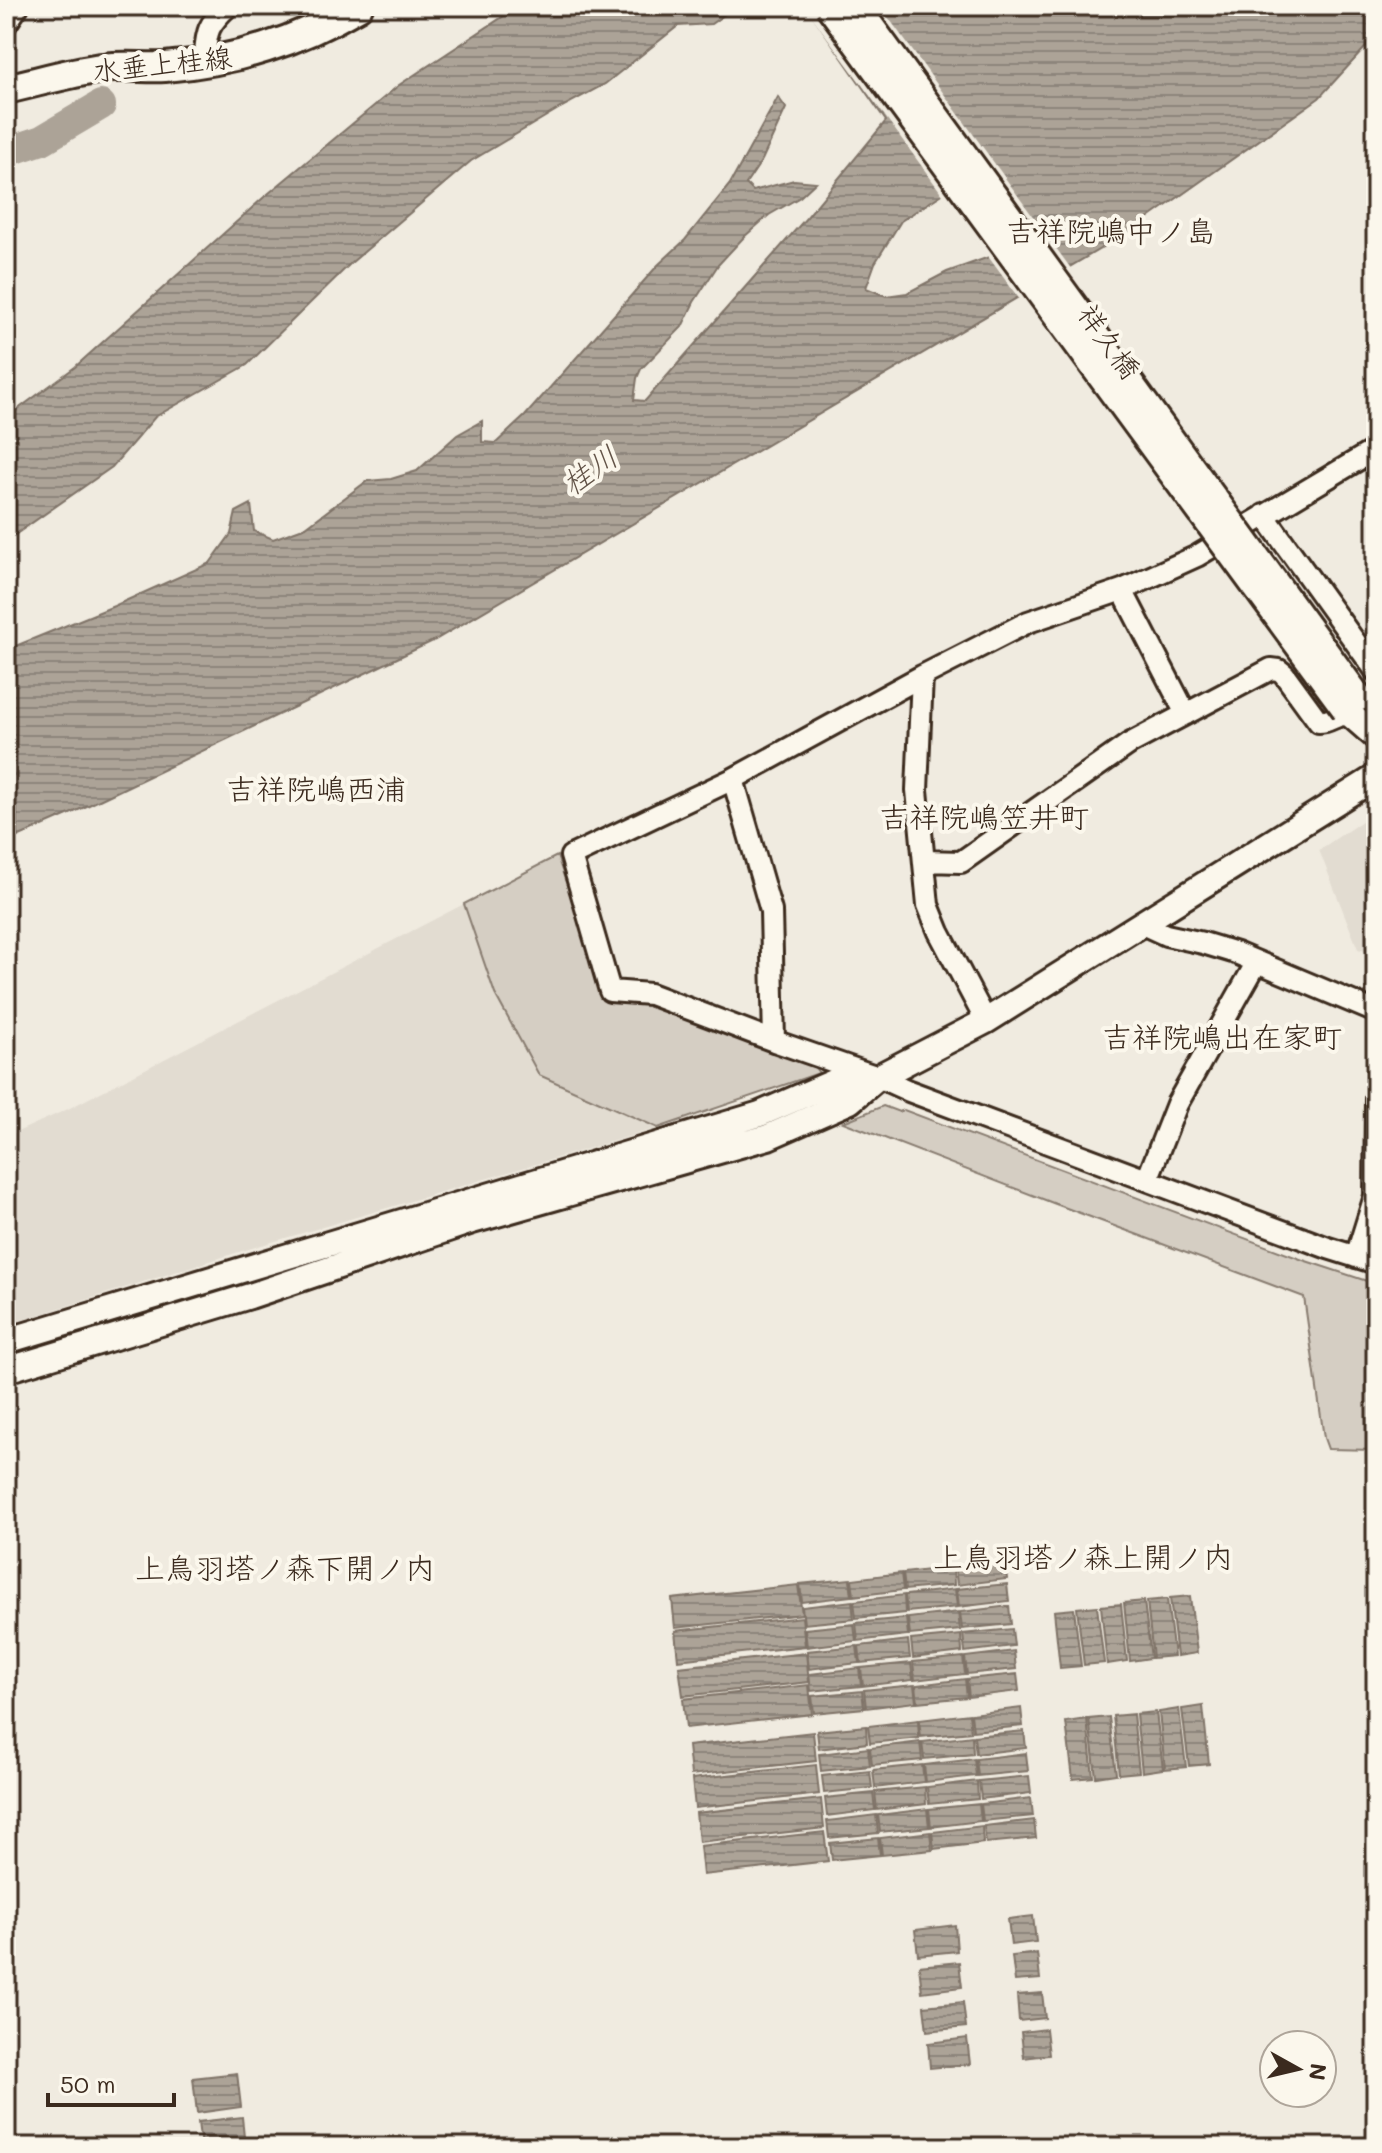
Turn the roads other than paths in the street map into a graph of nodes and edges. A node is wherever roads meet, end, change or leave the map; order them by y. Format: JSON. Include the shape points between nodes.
{"nodes":[{"id":1,"x":18,"y":6,"type":"edge"},
{"id":2,"x":228,"y":6,"type":"edge"},
{"id":3,"x":358,"y":6,"type":"edge"},
{"id":4,"x":828,"y":6,"type":"edge"},
{"id":5,"x":857,"y":6,"type":"edge"},
{"id":6,"x":6,"y":24,"type":"edge"},
{"id":7,"x":204,"y":62,"type":"junction"},
{"id":8,"x":6,"y":89,"type":"edge"},
{"id":9,"x":1376,"y":449,"type":"edge"},
{"id":10,"x":1264,"y":515,"type":"junction"},
{"id":11,"x":1122,"y":590,"type":"junction"},
{"id":12,"x":1376,"y":671,"type":"edge"},
{"id":13,"x":922,"y":676,"type":"junction"},
{"id":14,"x":1351,"y":708,"type":"junction"},
{"id":15,"x":1186,"y":714,"type":"junction"},
{"id":16,"x":1376,"y":719,"type":"edge"},
{"id":17,"x":1376,"y":737,"type":"edge"},
{"id":18,"x":1376,"y":777,"type":"edge"},
{"id":19,"x":733,"y":779,"type":"junction"},
{"id":20,"x":925,"y":861,"type":"junction"},
{"id":21,"x":1142,"y":924,"type":"junction"},
{"id":22,"x":1257,"y":962,"type":"junction"},
{"id":23,"x":1376,"y":1012,"type":"edge"},
{"id":24,"x":986,"y":1021,"type":"junction"},
{"id":25,"x":774,"y":1041,"type":"junction"},
{"id":26,"x":878,"y":1077,"type":"junction"},
{"id":27,"x":1376,"y":1098,"type":"edge"},
{"id":28,"x":1147,"y":1180,"type":"junction"},
{"id":29,"x":1366,"y":1260,"type":"edge"},
{"id":30,"x":6,"y":1341,"type":"edge"},
{"id":31,"x":6,"y":1370,"type":"edge"}],
"edges":[{"from":1,"to":6,"type":"street"},
{"from":2,"to":7,"type":"street","via":[[207,33]]},
{"from":3,"to":7,"type":"main road","name":"水垂上桂線","via":[[287,41]]},
{"from":4,"to":14,"type":"street","name":"祥久橋","bridge":true},
{"from":5,"to":14,"type":"street","name":"祥久橋","bridge":true},
{"from":7,"to":8,"type":"main road","name":"水垂上桂線","via":[[96,69]]},
{"from":9,"to":10,"type":"street"},
{"from":10,"to":11,"type":"street","via":[[1197,556]]},
{"from":10,"to":12,"type":"street"},
{"from":11,"to":13,"type":"street","via":[[1028,622]]},
{"from":11,"to":15,"type":"street"},
{"from":13,"to":19,"type":"street"},
{"from":13,"to":20,"type":"street","via":[[917,790]]},
{"from":14,"to":15,"type":"street","via":[[1319,722],[1284,674],[1271,669]]},
{"from":14,"to":16,"type":"street"},
{"from":14,"to":17,"type":"street"},
{"from":15,"to":20,"type":"street","via":[[1129,744],[961,862]]},
{"from":18,"to":21,"type":"street"},
{"from":19,"to":25,"type":"street","via":[[771,911]]},
{"from":19,"to":25,"type":"street","via":[[571,856],[610,991],[650,994]]},
{"from":20,"to":24,"type":"street","via":[[928,905]]},
{"from":21,"to":22,"type":"street"},
{"from":21,"to":24,"type":"street"},
{"from":22,"to":23,"type":"street"},
{"from":22,"to":28,"type":"street","via":[[1177,1104]]},
{"from":24,"to":26,"type":"street"},
{"from":25,"to":26,"type":"street"},
{"from":26,"to":28,"type":"street"},
{"from":26,"to":30,"type":"street","via":[[843,1078],[760,1114]]},
{"from":26,"to":31,"type":"street","via":[[850,1101],[768,1137],[472,1221]]},
{"from":27,"to":29,"type":"street","via":[[1375,1196]]},
{"from":28,"to":29,"type":"street"}]}
